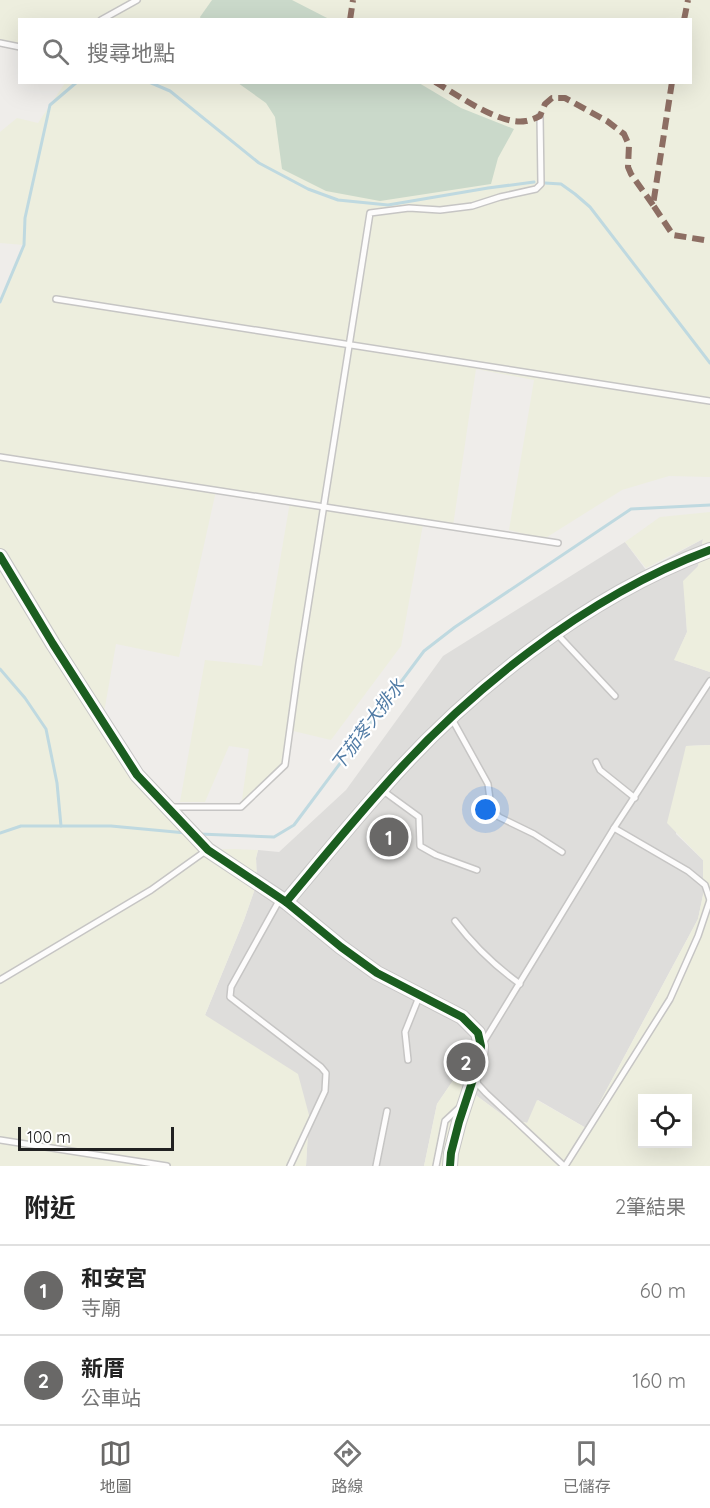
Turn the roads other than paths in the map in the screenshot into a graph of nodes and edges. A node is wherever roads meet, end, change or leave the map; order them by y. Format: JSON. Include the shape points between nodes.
{"nodes":[{"id":1,"x":137,"y":0,"type":"edge"},
{"id":2,"x":105,"y":18,"type":"edge"},
{"id":3,"x":0,"y":43,"type":"edge"},
{"id":4,"x":18,"y":47,"type":"edge"},
{"id":5,"x":540,"y":116,"type":"dead end"},
{"id":6,"x":56,"y":299,"type":"dead end"},
{"id":7,"x":349,"y":344,"type":"junction"},
{"id":8,"x":710,"y":401,"type":"edge"},
{"id":9,"x":0,"y":457,"type":"edge"},
{"id":10,"x":323,"y":507,"type":"junction"},
{"id":11,"x":558,"y":543,"type":"dead end"},
{"id":12,"x":710,"y":550,"type":"edge"},
{"id":13,"x":0,"y":556,"type":"edge"},
{"id":14,"x":556,"y":632,"type":"junction"},
{"id":15,"x":710,"y":681,"type":"edge"},
{"id":16,"x":615,"y":696,"type":"dead end"},
{"id":17,"x":451,"y":717,"type":"junction"},
{"id":18,"x":596,"y":762,"type":"dead end"},
{"id":19,"x":381,"y":789,"type":"junction"},
{"id":20,"x":635,"y":798,"type":"junction"},
{"id":21,"x":166,"y":807,"type":"junction"},
{"id":22,"x":614,"y":828,"type":"junction"},
{"id":23,"x":208,"y":849,"type":"junction"},
{"id":24,"x":562,"y":852,"type":"dead end"},
{"id":25,"x":477,"y":870,"type":"dead end"},
{"id":26,"x":284,"y":900,"type":"junction"},
{"id":27,"x":710,"y":900,"type":"edge"},
{"id":28,"x":455,"y":921,"type":"dead end"},
{"id":29,"x":0,"y":980,"type":"edge"},
{"id":30,"x":520,"y":984,"type":"junction"},
{"id":31,"x":419,"y":995,"type":"junction"},
{"id":32,"x":481,"y":1046,"type":"junction"},
{"id":33,"x":408,"y":1060,"type":"dead end"},
{"id":34,"x":474,"y":1079,"type":"junction"},
{"id":35,"x":467,"y":1101,"type":"junction"},
{"id":36,"x":387,"y":1111,"type":"dead end"},
{"id":37,"x":0,"y":1140,"type":"edge"},
{"id":38,"x":167,"y":1166,"type":"edge"},
{"id":39,"x":290,"y":1166,"type":"edge"},
{"id":40,"x":376,"y":1166,"type":"edge"},
{"id":41,"x":436,"y":1166,"type":"edge"},
{"id":42,"x":450,"y":1166,"type":"edge"},
{"id":43,"x":564,"y":1166,"type":"edge"}],
"edges":[{"from":1,"to":2,"type":"lane"},
{"from":3,"to":4,"type":"lane"},
{"from":5,"to":7,"type":"lane","via":[[541,184],[536,189],[472,206],[370,213]]},
{"from":6,"to":7,"type":"lane"},
{"from":7,"to":8,"type":"lane"},
{"from":7,"to":10,"type":"lane"},
{"from":9,"to":10,"type":"lane"},
{"from":10,"to":11,"type":"lane"},
{"from":10,"to":21,"type":"lane","via":[[285,765],[241,807]]},
{"from":12,"to":14,"type":"street","via":[[678,562]]},
{"from":13,"to":21,"type":"street","via":[[137,774]]},
{"from":14,"to":16,"type":"lane"},
{"from":14,"to":17,"type":"street"},
{"from":15,"to":20,"type":"lane"},
{"from":17,"to":19,"type":"street"},
{"from":17,"to":24,"type":"lane","via":[[488,784],[491,807],[499,817]]},
{"from":18,"to":20,"type":"lane","via":[[600,770]]},
{"from":19,"to":25,"type":"lane","via":[[419,817],[420,846]]},
{"from":19,"to":26,"type":"street"},
{"from":20,"to":22,"type":"lane"},
{"from":21,"to":23,"type":"street"},
{"from":22,"to":27,"type":"lane","via":[[688,871],[705,885]]},
{"from":22,"to":30,"type":"lane"},
{"from":23,"to":26,"type":"street"},
{"from":23,"to":29,"type":"lane","via":[[151,890]]},
{"from":26,"to":31,"type":"street","via":[[376,973]]},
{"from":26,"to":39,"type":"lane","via":[[231,987],[230,997],[326,1073],[325,1091]]},
{"from":27,"to":43,"type":"lane","via":[[670,999]]},
{"from":28,"to":30,"type":"lane","via":[[470,941]]},
{"from":30,"to":32,"type":"lane"},
{"from":31,"to":32,"type":"street","via":[[462,1017],[478,1033]]},
{"from":31,"to":33,"type":"lane","via":[[405,1032]]},
{"from":32,"to":34,"type":"street"},
{"from":34,"to":35,"type":"street"},
{"from":34,"to":43,"type":"lane"},
{"from":35,"to":41,"type":"lane","via":[[445,1121]]},
{"from":35,"to":42,"type":"street"},
{"from":36,"to":40,"type":"lane"},
{"from":37,"to":38,"type":"lane"}]}
